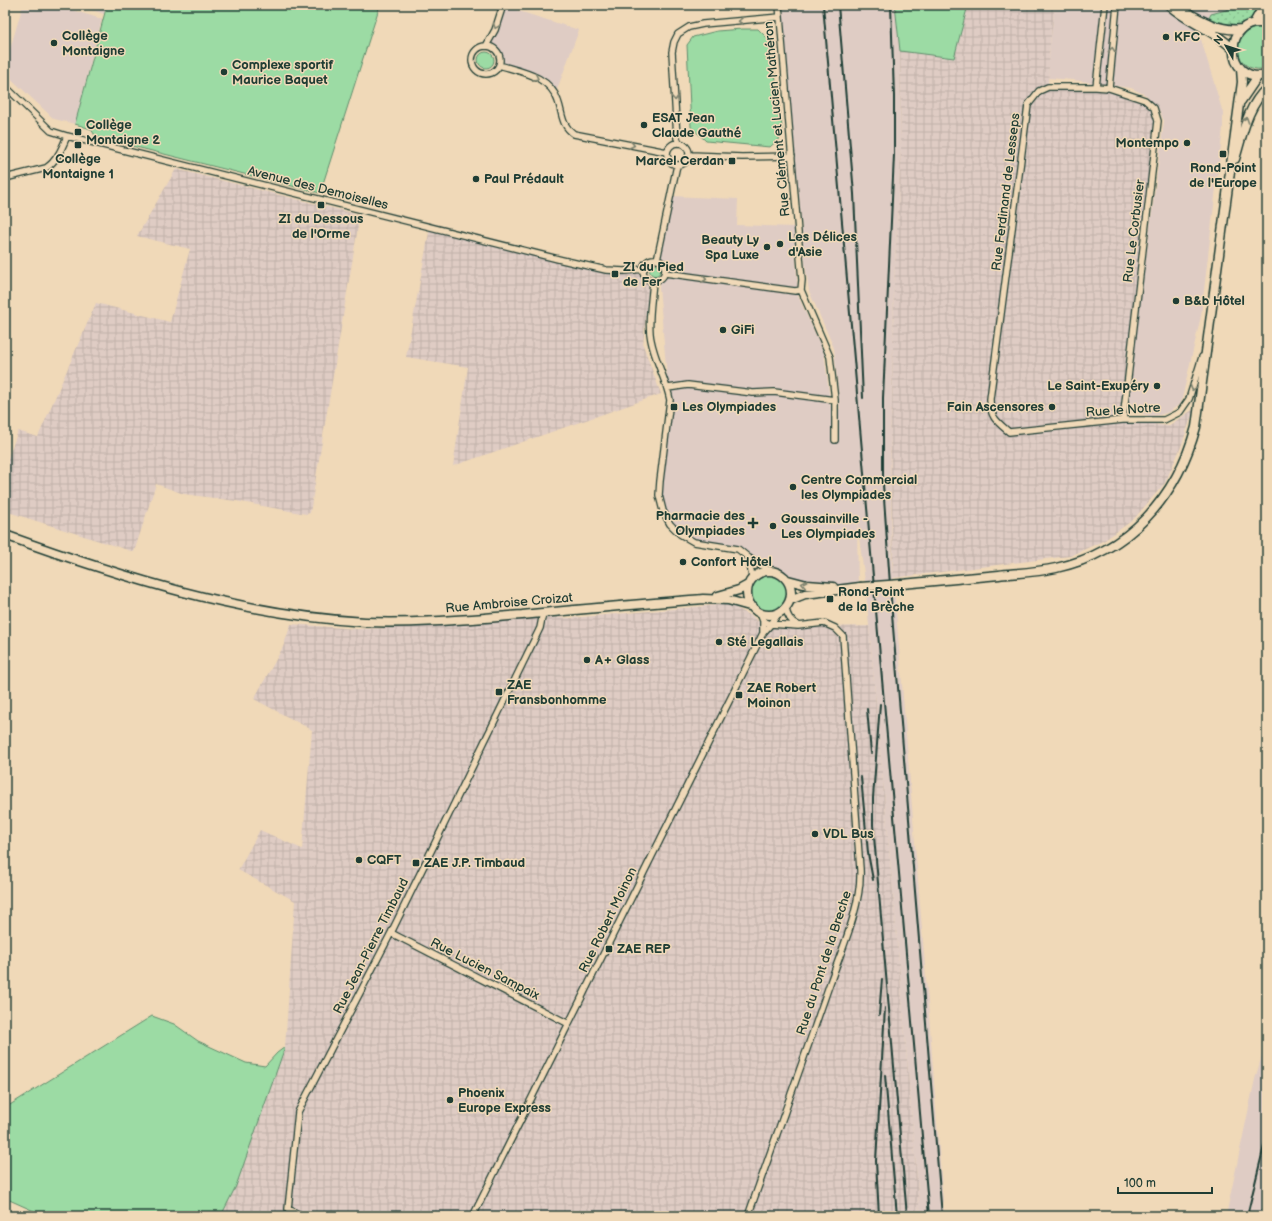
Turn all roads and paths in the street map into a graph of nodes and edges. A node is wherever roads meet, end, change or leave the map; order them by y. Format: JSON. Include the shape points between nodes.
{"nodes":[{"id":1,"x":503,"y":5,"type":"edge"},
{"id":2,"x":779,"y":5,"type":"edge"},
{"id":3,"x":1106,"y":5,"type":"edge"},
{"id":4,"x":1117,"y":5,"type":"edge"},
{"id":5,"x":1169,"y":5,"type":"edge"},
{"id":6,"x":1174,"y":5,"type":"edge"},
{"id":7,"x":1264,"y":5,"type":"edge"},
{"id":8,"x":780,"y":18,"type":"junction"},
{"id":9,"x":1254,"y":23,"type":"junction"},
{"id":10,"x":1267,"y":24,"type":"edge"},
{"id":11,"x":1242,"y":29,"type":"junction"},
{"id":12,"x":1102,"y":34,"type":"junction"},
{"id":13,"x":1114,"y":35,"type":"junction"},
{"id":14,"x":486,"y":46,"type":"junction"},
{"id":15,"x":1233,"y":48,"type":"junction"},
{"id":16,"x":499,"y":65,"type":"junction"},
{"id":17,"x":1241,"y":69,"type":"junction"},
{"id":18,"x":1267,"y":75,"type":"edge"},
{"id":19,"x":1258,"y":76,"type":"junction"},
{"id":20,"x":5,"y":86,"type":"edge"},
{"id":21,"x":1096,"y":87,"type":"junction"},
{"id":22,"x":1109,"y":88,"type":"junction"},
{"id":23,"x":1267,"y":88,"type":"edge"},
{"id":24,"x":1238,"y":110,"type":"junction"},
{"id":25,"x":67,"y":136,"type":"junction"},
{"id":26,"x":678,"y":143,"type":"junction"},
{"id":27,"x":668,"y":152,"type":"junction"},
{"id":28,"x":690,"y":155,"type":"junction"},
{"id":29,"x":792,"y":156,"type":"junction"},
{"id":30,"x":677,"y":165,"type":"junction"},
{"id":31,"x":5,"y":178,"type":"edge"},
{"id":32,"x":1228,"y":185,"type":"junction"},
{"id":33,"x":657,"y":260,"type":"junction"},
{"id":34,"x":644,"y":269,"type":"junction"},
{"id":35,"x":665,"y":273,"type":"junction"},
{"id":36,"x":653,"y":280,"type":"junction"},
{"id":37,"x":801,"y":290,"type":"junction"},
{"id":38,"x":1208,"y":338,"type":"junction"},
{"id":39,"x":668,"y":388,"type":"junction"},
{"id":40,"x":835,"y":400,"type":"junction"},
{"id":41,"x":1123,"y":420,"type":"junction"},
{"id":42,"x":1009,"y":432,"type":"joint"},
{"id":43,"x":835,"y":440,"type":"dead end"},
{"id":44,"x":5,"y":535,"type":"edge"},
{"id":45,"x":749,"y":558,"type":"junction"},
{"id":46,"x":769,"y":570,"type":"junction"},
{"id":47,"x":788,"y":580,"type":"junction"},
{"id":48,"x":750,"y":582,"type":"junction"},
{"id":49,"x":848,"y":588,"type":"junction"},
{"id":50,"x":703,"y":599,"type":"junction"},
{"id":51,"x":790,"y":600,"type":"junction"},
{"id":52,"x":753,"y":607,"type":"junction"},
{"id":53,"x":782,"y":610,"type":"junction"},
{"id":54,"x":543,"y":613,"type":"junction"},
{"id":55,"x":762,"y":617,"type":"junction"},
{"id":56,"x":771,"y":624,"type":"junction"},
{"id":57,"x":798,"y":626,"type":"junction"},
{"id":58,"x":763,"y":633,"type":"junction"},
{"id":59,"x":391,"y":933,"type":"junction"},
{"id":60,"x":569,"y":1024,"type":"junction"},
{"id":61,"x":303,"y":1216,"type":"edge"},
{"id":62,"x":473,"y":1216,"type":"edge"},
{"id":63,"x":748,"y":1216,"type":"edge"}],
"edges":[{"from":1,"to":14,"type":"street","one_way":true,"via":[[495,30]]},
{"from":2,"to":8,"type":"street","name":"Rue Clément et Lucien Mathéron"},
{"from":3,"to":12,"type":"street"},
{"from":4,"to":13,"type":"street"},
{"from":5,"to":15,"type":"main road","via":[[1182,16],[1222,38]]},
{"from":6,"to":11,"type":"main road","via":[[1218,27]]},
{"from":7,"to":9,"type":"main road"},
{"from":8,"to":26,"type":"street","one_way":true,"via":[[703,24],[689,27],[678,34],[672,52]]},
{"from":8,"to":29,"type":"street","name":"Rue Clément et Lucien Mathéron"},
{"from":9,"to":10,"type":"main road"},
{"from":9,"to":11,"type":"main road"},
{"from":11,"to":15,"type":"main road","via":[[1236,36]]},
{"from":12,"to":13,"type":"street"},
{"from":12,"to":21,"type":"street"},
{"from":22,"to":13,"type":"street","one_way":true},
{"from":14,"to":16,"type":"street","via":[[498,52]]},
{"from":14,"to":16,"type":"street","via":[[477,49],[472,56],[472,65],[482,74],[490,74]]},
{"from":15,"to":17,"type":"main road","via":[[1235,60]]},
{"from":16,"to":27,"type":"street","one_way":true,"via":[[537,77],[547,84],[558,100],[565,125],[574,134]]},
{"from":17,"to":19,"type":"main road"},
{"from":17,"to":24,"type":"main road"},
{"from":18,"to":19,"type":"main road"},
{"from":19,"to":24,"type":"main road"},
{"from":20,"to":25,"type":"street","name":"Avenue des Demoiselles","via":[[51,131]]},
{"from":21,"to":22,"type":"street","name":"Rue Le Corbusier"},
{"from":21,"to":42,"type":"street","name":"Rue Ferdinand de Lesseps","via":[[1048,87],[1039,91],[1028,104],[990,399],[990,411],[999,424]]},
{"from":22,"to":41,"type":"street","name":"Rue Le Corbusier","via":[[1145,100],[1154,108],[1158,121]]},
{"from":32,"to":23,"type":"main road","one_way":true,"via":[[1247,117],[1254,103]]},
{"from":24,"to":32,"type":"main road"},
{"from":25,"to":31,"type":"street","via":[[52,164],[46,168]]},
{"from":25,"to":34,"type":"street","name":"Avenue des Demoiselles","via":[[556,259],[606,270]]},
{"from":26,"to":27,"type":"street","via":[[671,145]]},
{"from":26,"to":28,"type":"street","via":[[688,148]]},
{"from":27,"to":30,"type":"street","via":[[668,159]]},
{"from":28,"to":29,"type":"street"},
{"from":28,"to":30,"type":"street","via":[[684,164]]},
{"from":29,"to":37,"type":"street","name":"Rue Clément et Lucien Mathéron"},
{"from":30,"to":33,"type":"street"},
{"from":32,"to":38,"type":"main road"},
{"from":33,"to":34,"type":"street","via":[[647,262]]},
{"from":33,"to":35,"type":"street","via":[[663,263]]},
{"from":34,"to":36,"type":"street","via":[[646,277]]},
{"from":35,"to":36,"type":"street"},
{"from":35,"to":37,"type":"street","one_way":true},
{"from":36,"to":39,"type":"street","via":[[650,339]]},
{"from":37,"to":40,"type":"street","name":"Rue Clément et Lucien Mathéron","via":[[830,356]]},
{"from":38,"to":41,"type":"street","name":"Rue le Notre","one_way":true,"via":[[1189,400],[1180,412],[1164,420]]},
{"from":38,"to":49,"type":"main road","bridge":true,"via":[[1196,427],[1186,458],[1162,499],[1128,534],[1094,554],[1057,568]]},
{"from":39,"to":40,"type":"street","via":[[688,385]]},
{"from":39,"to":45,"type":"street","via":[[670,400],[659,495],[663,511],[670,524],[694,542],[738,549]]},
{"from":40,"to":43,"type":"street","name":"Rue Clément et Lucien Mathéron"},
{"from":41,"to":42,"type":"street","name":"Rue le Notre"},
{"from":44,"to":54,"type":"main road","name":"Rue Ambroise Croizat","via":[[178,591],[247,607],[317,618],[410,622]]},
{"from":45,"to":46,"type":"street"},
{"from":45,"to":48,"type":"street"},
{"from":46,"to":47,"type":"main road","via":[[780,573]]},
{"from":46,"to":48,"type":"main road","via":[[761,572]]},
{"from":49,"to":47,"type":"main road","one_way":true,"via":[[807,585]]},
{"from":47,"to":51,"type":"main road","via":[[792,590]]},
{"from":48,"to":50,"type":"main road","via":[[734,592]]},
{"from":48,"to":52,"type":"main road","via":[[748,599]]},
{"from":49,"to":51,"type":"main road","via":[[805,594]]},
{"from":50,"to":52,"type":"main road","via":[[728,600]]},
{"from":50,"to":54,"type":"main road","name":"Rue Ambroise Croizat"},
{"from":51,"to":53,"type":"main road"},
{"from":52,"to":55,"type":"main road"},
{"from":53,"to":55,"type":"main road"},
{"from":53,"to":56,"type":"street","name":"Rue Robert Moinon"},
{"from":53,"to":57,"type":"street"},
{"from":54,"to":59,"type":"street","name":"Rue Jean-Pierre Timbaud","via":[[540,628]]},
{"from":55,"to":56,"type":"street","name":"Rue du Pont de la Breche"},
{"from":55,"to":58,"type":"street","name":"Rue Robert Moinon"},
{"from":56,"to":57,"type":"street","name":"Rue du Pont de la Breche"},
{"from":56,"to":58,"type":"street","name":"Rue Robert Moinon"},
{"from":57,"to":63,"type":"street","name":"Rue du Pont de la Breche","via":[[824,623],[835,628],[843,636],[860,888],[816,1024]]},
{"from":58,"to":60,"type":"street","name":"Rue Robert Moinon"},
{"from":59,"to":60,"type":"street","name":"Rue Lucien Sampaix"},
{"from":59,"to":61,"type":"street","name":"Rue Jean-Pierre Timbaud","via":[[298,1112],[288,1209]]},
{"from":60,"to":62,"type":"street","name":"Rue Robert Moinon"}]}
